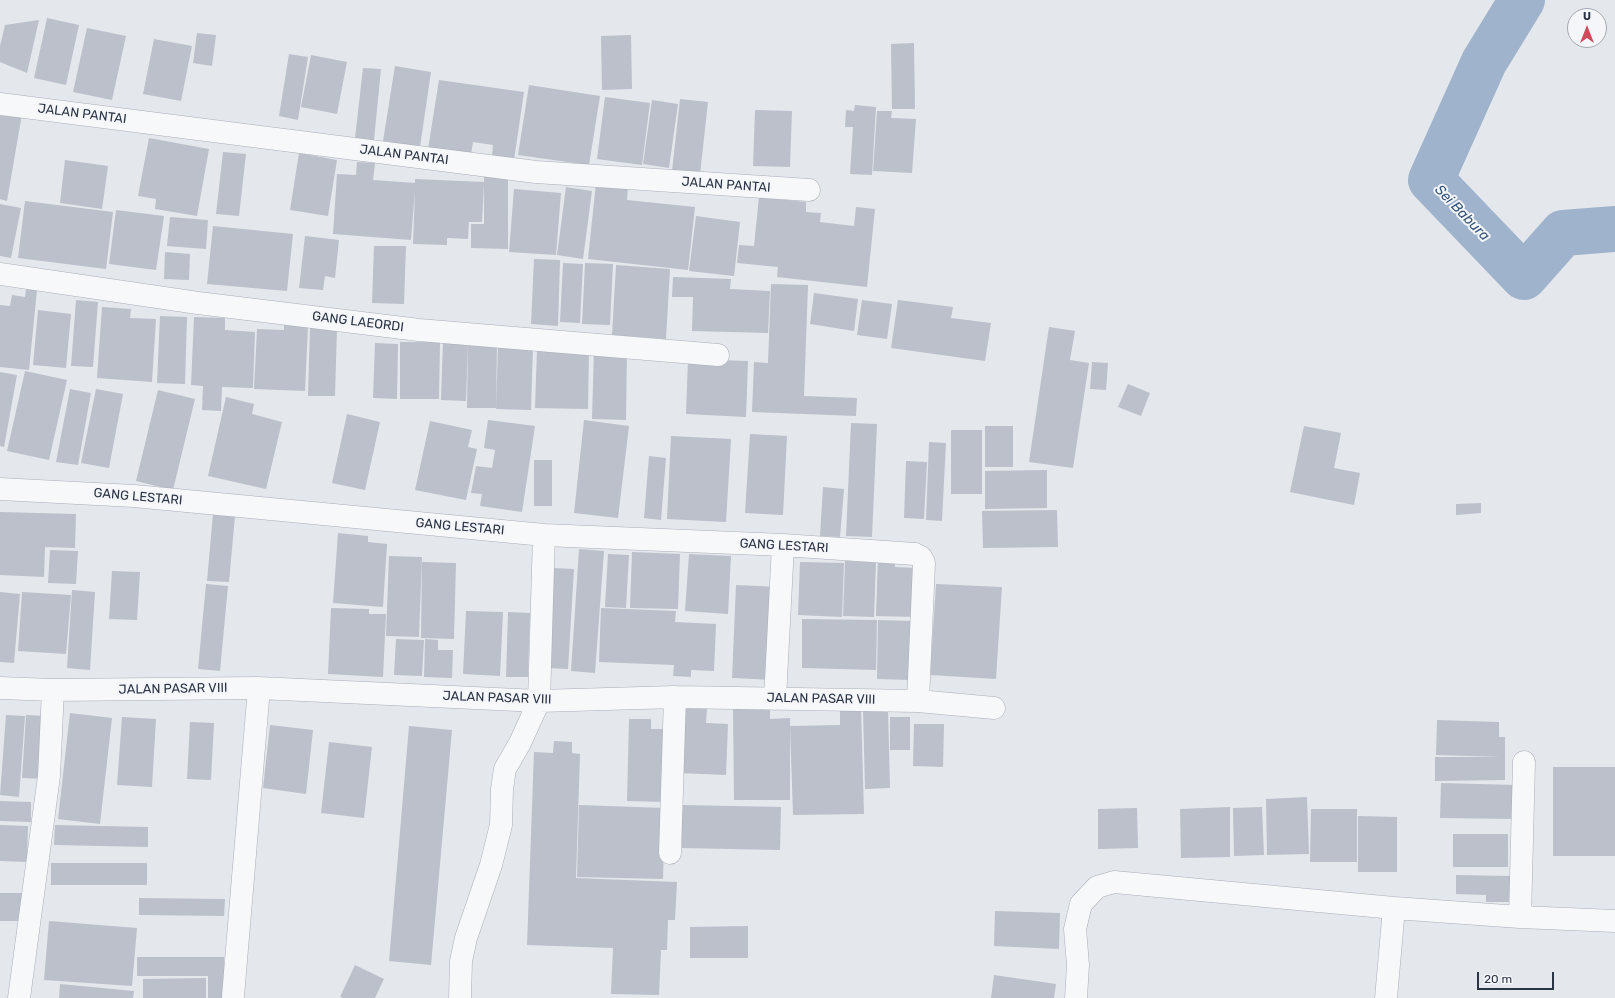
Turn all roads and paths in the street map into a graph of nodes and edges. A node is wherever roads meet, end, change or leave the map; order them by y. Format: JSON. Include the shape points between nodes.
{"nodes":[{"id":1,"x":0,"y":104,"type":"edge"},
{"id":2,"x":808,"y":190,"type":"dead end"},
{"id":3,"x":0,"y":274,"type":"edge"},
{"id":4,"x":718,"y":355,"type":"dead end"},
{"id":5,"x":0,"y":489,"type":"edge"},
{"id":6,"x":544,"y":535,"type":"junction"},
{"id":7,"x":783,"y":545,"type":"junction"},
{"id":8,"x":0,"y":688,"type":"edge"},
{"id":9,"x":259,"y":688,"type":"junction"},
{"id":10,"x":53,"y":690,"type":"junction"},
{"id":11,"x":675,"y":697,"type":"junction"},
{"id":12,"x":775,"y":699,"type":"junction"},
{"id":13,"x":539,"y":701,"type":"junction"},
{"id":14,"x":918,"y":701,"type":"junction"},
{"id":15,"x":994,"y":708,"type":"dead end"},
{"id":16,"x":1524,"y":762,"type":"dead end"},
{"id":17,"x":670,"y":853,"type":"dead end"},
{"id":18,"x":1394,"y":908,"type":"junction"},
{"id":19,"x":1520,"y":917,"type":"junction"},
{"id":20,"x":1615,"y":921,"type":"edge"},
{"id":21,"x":233,"y":996,"type":"dead end"},
{"id":22,"x":19,"y":998,"type":"edge"},
{"id":23,"x":460,"y":998,"type":"edge"},
{"id":24,"x":1076,"y":998,"type":"edge"},
{"id":25,"x":1386,"y":998,"type":"edge"}],
"edges":[{"from":1,"to":2,"type":"street","name":"JALAN PANTAI","via":[[536,172]]},
{"from":3,"to":4,"type":"street","name":"GANG LAEORDI","via":[[198,303],[419,330]]},
{"from":5,"to":6,"type":"street","name":"GANG LESTARI","via":[[134,496]]},
{"from":6,"to":7,"type":"street","name":"GANG LESTARI"},
{"from":6,"to":13,"type":"street"},
{"from":7,"to":12,"type":"street"},
{"from":7,"to":14,"type":"street","name":"GANG LESTARI","via":[[915,554],[921,557],[924,563]]},
{"from":8,"to":10,"type":"street","name":"JALAN PASAR VIII"},
{"from":9,"to":10,"type":"street","name":"JALAN PASAR VIII"},
{"from":9,"to":13,"type":"street","name":"JALAN PASAR VIII"},
{"from":9,"to":21,"type":"street"},
{"from":10,"to":22,"type":"street","via":[[49,776]]},
{"from":11,"to":12,"type":"street","name":"JALAN PASAR VIII"},
{"from":11,"to":13,"type":"street","name":"JALAN PASAR VIII"},
{"from":11,"to":17,"type":"street"},
{"from":12,"to":14,"type":"street","name":"JALAN PASAR VIII"},
{"from":13,"to":23,"type":"street","via":[[505,769],[501,825],[491,865],[466,938],[461,961]]},
{"from":14,"to":15,"type":"street","name":"JALAN PASAR VIII"},
{"from":16,"to":19,"type":"street"},
{"from":18,"to":19,"type":"street"},
{"from":18,"to":24,"type":"street","via":[[1114,882],[1096,886],[1081,904],[1075,929],[1078,965]]},
{"from":18,"to":25,"type":"street"},
{"from":19,"to":20,"type":"street"}]}
